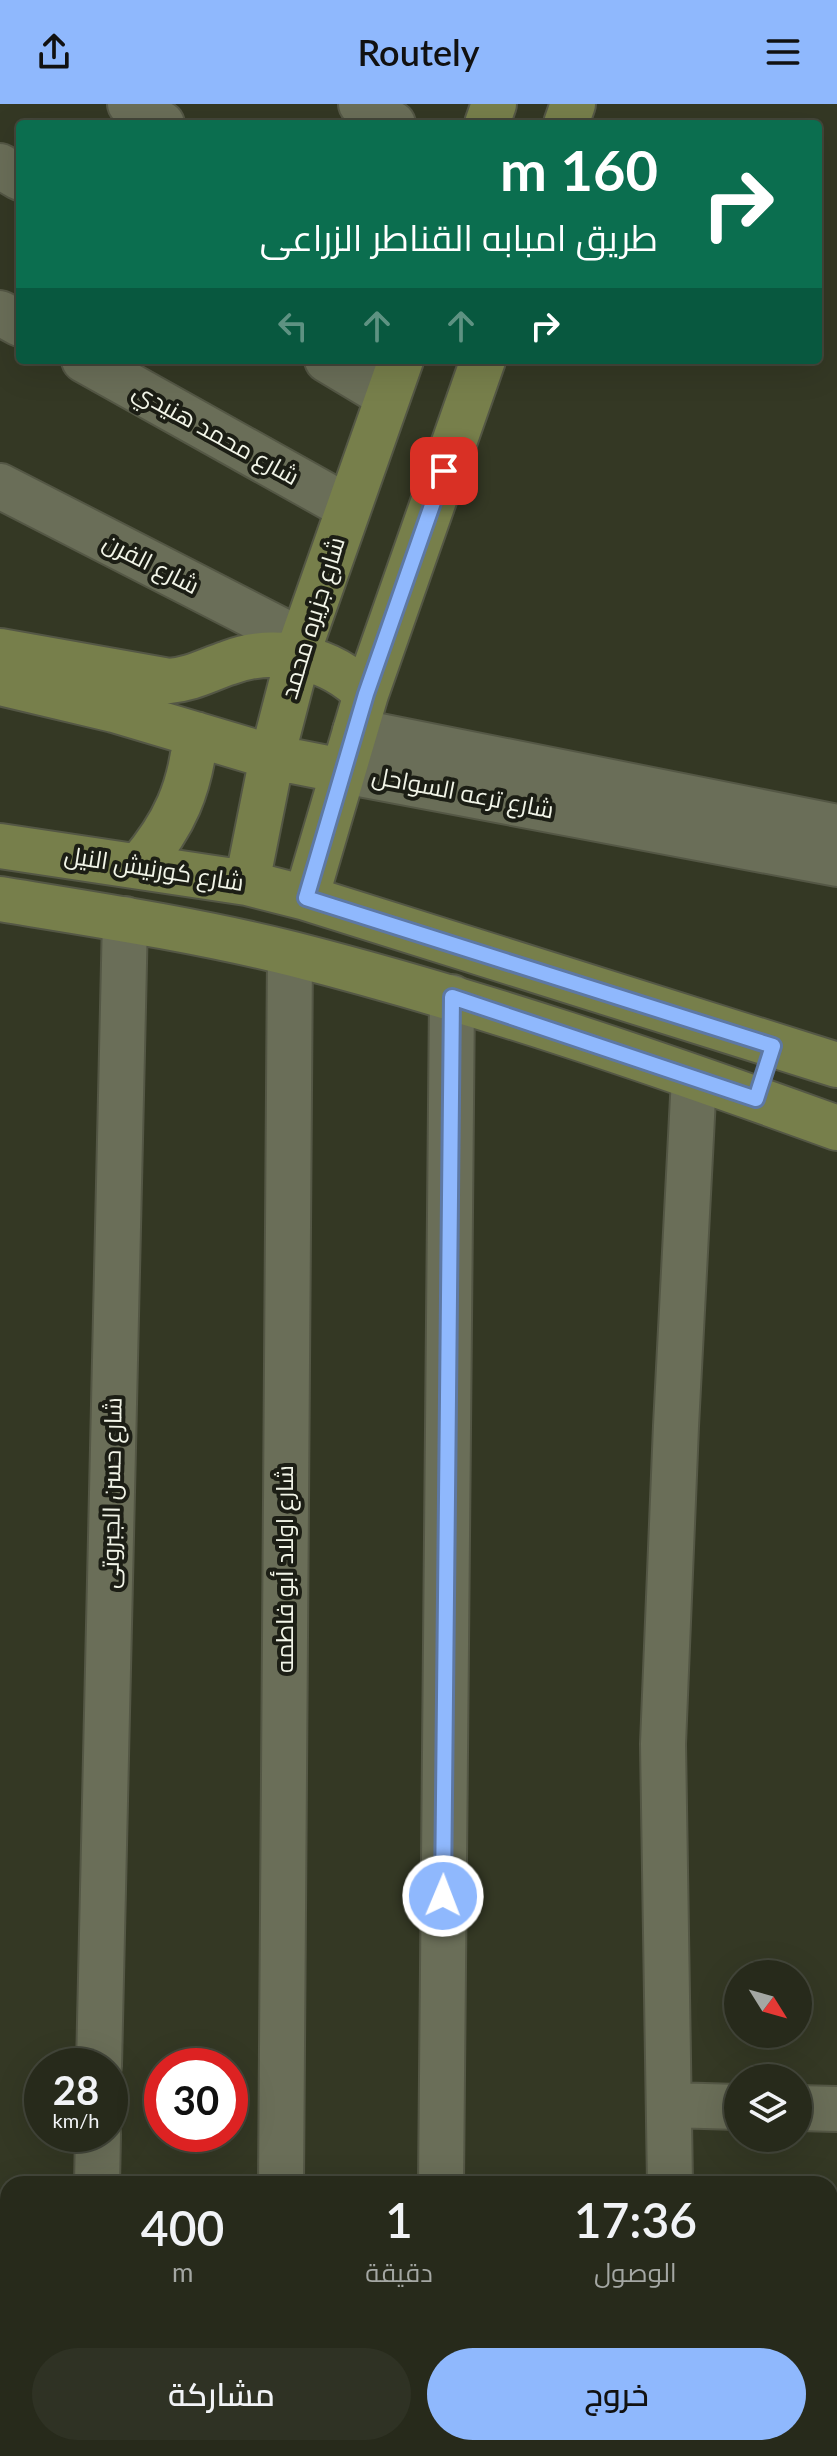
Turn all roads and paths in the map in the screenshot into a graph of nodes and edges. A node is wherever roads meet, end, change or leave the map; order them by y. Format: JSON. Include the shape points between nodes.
{"nodes":[{"id":1,"x":130,"y":104,"type":"edge"},
{"id":2,"x":361,"y":104,"type":"edge"},
{"id":3,"x":156,"y":120,"type":"edge"},
{"id":4,"x":387,"y":120,"type":"edge"},
{"id":5,"x":91,"y":364,"type":"edge"},
{"id":6,"x":342,"y":364,"type":"edge"},
{"id":7,"x":482,"y":364,"type":"edge"},
{"id":8,"x":394,"y":378,"type":"edge"},
{"id":9,"x":0,"y":486,"type":"edge"},
{"id":10,"x":347,"y":507,"type":"junction"},
{"id":11,"x":300,"y":650,"type":"junction"},
{"id":12,"x":6,"y":654,"type":"edge"},
{"id":13,"x":355,"y":732,"type":"junction"},
{"id":14,"x":196,"y":734,"type":"junction"},
{"id":15,"x":272,"y":757,"type":"junction"},
{"id":16,"x":837,"y":827,"type":"edge"},
{"id":17,"x":0,"y":846,"type":"edge"},
{"id":18,"x":837,"y":864,"type":"edge"},
{"id":19,"x":139,"y":866,"type":"junction"},
{"id":20,"x":247,"y":883,"type":"junction"},
{"id":21,"x":306,"y":898,"type":"junction"},
{"id":22,"x":0,"y":899,"type":"edge"},
{"id":23,"x":125,"y":919,"type":"junction"},
{"id":24,"x":290,"y":954,"type":"junction"},
{"id":25,"x":452,"y":997,"type":"junction"},
{"id":26,"x":773,"y":1046,"type":"junction"},
{"id":27,"x":837,"y":1065,"type":"edge"},
{"id":28,"x":694,"y":1078,"type":"junction"},
{"id":29,"x":756,"y":1099,"type":"junction"},
{"id":30,"x":837,"y":1128,"type":"edge"},
{"id":31,"x":99,"y":2048,"type":"edge"},
{"id":32,"x":671,"y":2105,"type":"junction"},
{"id":33,"x":724,"y":2107,"type":"edge"},
{"id":34,"x":812,"y":2108,"type":"edge"},
{"id":35,"x":837,"y":2109,"type":"edge"},
{"id":36,"x":98,"y":2152,"type":"edge"},
{"id":37,"x":97,"y":2176,"type":"edge"},
{"id":38,"x":281,"y":2176,"type":"edge"},
{"id":39,"x":441,"y":2176,"type":"edge"},
{"id":40,"x":670,"y":2176,"type":"edge"}],
"edges":[{"from":1,"to":3,"type":"street"},
{"from":2,"to":4,"type":"street"},
{"from":5,"to":10,"type":"street","name":"شارع محمد هنيدي"},
{"from":6,"to":8,"type":"street"},
{"from":7,"to":13,"type":"main road"},
{"from":8,"to":10,"type":"main road","name":"شارع جزيره محمد"},
{"from":9,"to":11,"type":"street","name":"شارع الفرن"},
{"from":10,"to":11,"type":"main road","name":"شارع جزيره محمد"},
{"from":11,"to":12,"type":"main road","name":"شارع ترعه السواحل","via":[[250,656],[188,680],[169,681]]},
{"from":11,"to":13,"type":"main road","name":"شارع ترعه السواحل","via":[[355,682]]},
{"from":11,"to":15,"type":"main road","name":"شارع جزيره محمد"},
{"from":12,"to":14,"type":"main road","name":"شارع ترعه السواحل","via":[[63,696]]},
{"from":13,"to":15,"type":"main road","name":"شارع ترعه السواحل"},
{"from":13,"to":16,"type":"street","name":"شارع ترعه السواحل"},
{"from":13,"to":18,"type":"street","name":"شارع ترعه السواحل"},
{"from":13,"to":21,"type":"main road"},
{"from":14,"to":15,"type":"main road","name":"شارع ترعه السواحل"},
{"from":14,"to":19,"type":"main road","via":[[174,819]]},
{"from":15,"to":20,"type":"main road","name":"شارع جزيره محمد"},
{"from":17,"to":19,"type":"main road","name":"شارع كورنيش النيل"},
{"from":19,"to":20,"type":"main road","name":"شارع كورنيش النيل"},
{"from":20,"to":21,"type":"main road","name":"شارع كورنيش النيل"},
{"from":21,"to":26,"type":"main road","name":"شارع كورنيش النيل"},
{"from":22,"to":23,"type":"main road"},
{"from":23,"to":24,"type":"main road"},
{"from":23,"to":31,"type":"street","name":"شارع حسن الجبروتى"},
{"from":24,"to":25,"type":"main road"},
{"from":24,"to":38,"type":"street","name":"شارع اولاد أبو فاطمه"},
{"from":25,"to":28,"type":"main road"},
{"from":25,"to":39,"type":"street"},
{"from":26,"to":27,"type":"main road","name":"شارع كورنيش النيل"},
{"from":26,"to":29,"type":"main road"},
{"from":28,"to":29,"type":"main road"},
{"from":28,"to":32,"type":"street","via":[[663,1744]]},
{"from":29,"to":30,"type":"main road"},
{"from":32,"to":33,"type":"street"},
{"from":32,"to":40,"type":"street"},
{"from":34,"to":35,"type":"street"},
{"from":36,"to":37,"type":"street"}]}
